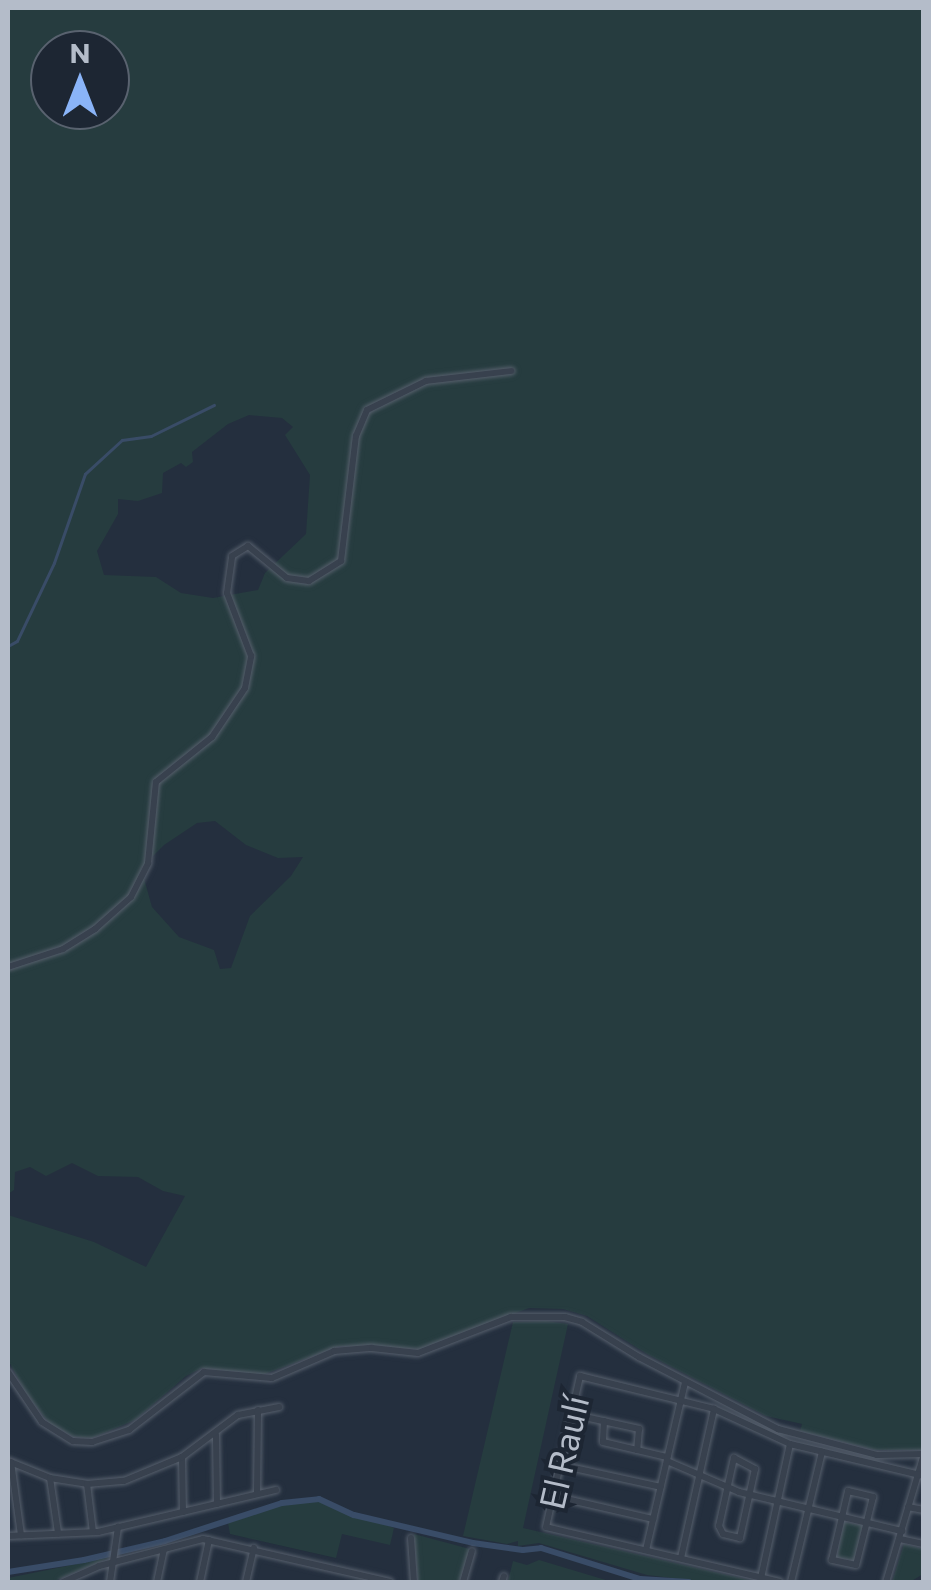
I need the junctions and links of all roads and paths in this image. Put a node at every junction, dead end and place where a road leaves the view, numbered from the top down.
1 (511, 370) dead end
2 (8, 967) edge
3 (8, 1372) edge
4 (685, 1382) junction
5 (681, 1400) junction
6 (279, 1407) dead end
7 (714, 1409) junction
8 (258, 1410) junction
9 (571, 1414) junction
10 (604, 1421) junction
11 (216, 1434) junction
12 (790, 1444) junction
13 (828, 1444) junction
14 (637, 1450) junction
15 (822, 1452) junction
16 (924, 1454) edge
17 (182, 1457) junction
18 (667, 1459) junction
19 (9, 1461) edge
20 (560, 1465) junction
21 (700, 1475) junction
22 (920, 1475) edge
23 (50, 1478) junction
24 (87, 1484) junction
25 (660, 1488) junction
26 (728, 1488) junction
27 (276, 1490) dead end
28 (257, 1494) junction
29 (750, 1495) junction
30 (553, 1496) junction
31 (778, 1502) junction
32 (217, 1504) junction
33 (908, 1507) junction
34 (809, 1509) junction
35 (924, 1510) edge
36 (183, 1512) junction
37 (842, 1517) junction
38 (653, 1519) junction
39 (867, 1523) junction
40 (118, 1527) junction
41 (94, 1532) junction
42 (58, 1534) junction
43 (21, 1535) junction
44 (650, 1535) junction
45 (901, 1535) junction
46 (8, 1536) edge
47 (411, 1538) dead end
48 (209, 1540) junction
49 (924, 1544) edge
50 (631, 1546) junction
51 (254, 1548) junction
52 (164, 1550) junction
53 (646, 1550) junction
54 (472, 1551) dead end
55 (114, 1555) junction
56 (681, 1558) junction
57 (357, 1578) edge
58 (761, 1578) junction
59 (66, 1582) edge
60 (110, 1582) edge
61 (157, 1582) edge
62 (200, 1582) edge
63 (246, 1582) edge
64 (390, 1582) edge
65 (414, 1582) edge
66 (463, 1582) edge
67 (780, 1582) edge
68 (791, 1582) edge
69 (886, 1582) edge

1 - 2 street
3 - 4 street
4 - 5 street
4 - 13 street
5 - 7 street
5 - 9 street, El Raulí
5 - 18 street
6 - 8 street
7 - 12 street
7 - 21 street
8 - 11 street
8 - 28 street
9 - 10 street
9 - 20 street, El Raulí
10 - 14 street
10 - 14 street
11 - 17 street
11 - 32 street
12 - 15 street
12 - 31 street
13 - 15 street
13 - 16 street
14 - 18 street
15 - 22 street
15 - 34 street
16 - 22 street
17 - 24 street
17 - 36 street
18 - 21 street
18 - 25 street
19 - 23 street
19 - 43 street
20 - 25 street
20 - 30 street, El Raulí
21 - 26 street
21 - 56 street
22 - 33 street
23 - 24 street
23 - 42 street
24 - 41 street
25 - 38 street
26 - 29 street
26 - 29 street
26 - 29 street
27 - 28 street
28 - 32 street
29 - 31 street
30 - 38 street
30 - 50 street, El Raulí
31 - 34 street
31 - 58 street
32 - 36 street
33 - 35 street
33 - 45 street
34 - 37 street
34 - 68 street
36 - 40 street
37 - 39 street
37 - 39 street
37 - 39 street
38 - 44 street
39 - 45 street
40 - 41 street
40 - 55 street
41 - 42 street
42 - 43 street
43 - 46 street
44 - 50 street
44 - 53 street
45 - 49 street
45 - 69 street
47 - 65 street
48 - 51 street
48 - 52 street
48 - 62 street
50 - 53 street
51 - 57 street
51 - 63 street
52 - 55 street
52 - 61 street
53 - 56 street
54 - 66 street
55 - 59 street
55 - 60 street
56 - 58 street
57 - 64 street
58 - 67 street

